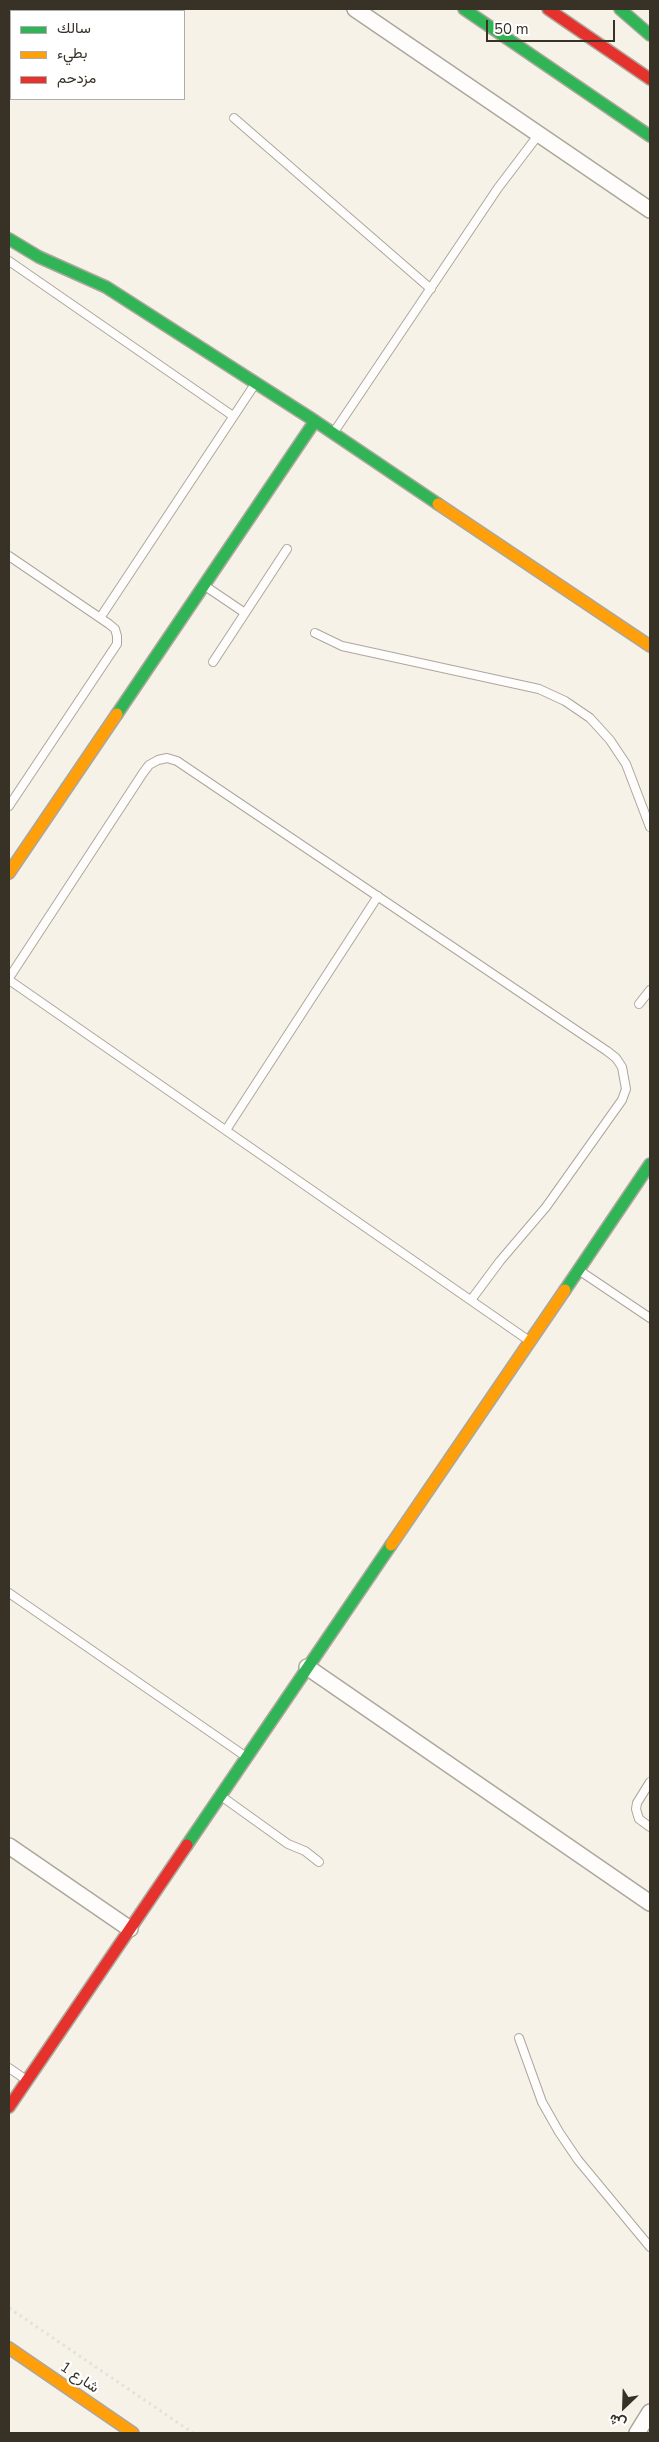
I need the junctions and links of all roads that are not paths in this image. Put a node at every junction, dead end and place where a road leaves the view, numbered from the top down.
1 (355, 9) edge
2 (464, 9) edge
3 (548, 9) edge
4 (620, 9) edge
5 (650, 35) edge
6 (650, 79) edge
7 (234, 118) dead end
8 (539, 134) junction
9 (650, 136) edge
10 (650, 210) edge
11 (9, 238) edge
12 (9, 260) edge
13 (430, 289) junction
14 (256, 383) junction
15 (233, 416) junction
16 (315, 422) junction
17 (333, 433) junction
18 (287, 549) dead end
19 (9, 556) edge
20 (204, 586) junction
21 (244, 614) junction
22 (100, 618) junction
23 (315, 633) dead end
24 (650, 646) edge
25 (213, 662) dead end
26 (9, 806) edge
27 (650, 827) edge
28 (9, 873) edge
29 (378, 896) junction
30 (9, 979) edge
31 (650, 990) edge
32 (639, 1004) dead end
33 (226, 1130) junction
34 (650, 1164) edge
35 (578, 1270) junction
36 (471, 1300) junction
37 (650, 1318) edge
38 (530, 1341) junction
39 (9, 1593) edge
40 (308, 1667) junction
41 (247, 1757) junction
42 (650, 1782) edge
43 (220, 1796) junction
44 (650, 1827) edge
45 (9, 1846) edge
46 (319, 1862) dead end
47 (650, 1903) edge
48 (130, 1929) junction
49 (519, 2038) dead end
50 (9, 2068) edge
51 (27, 2080) junction
52 (9, 2107) edge
53 (650, 2247) edge
54 (9, 2348) edge
55 (650, 2412) edge
56 (133, 2433) edge
57 (637, 2433) edge

1 - 8 street
2 - 9 main road
3 - 6 main road
4 - 5 main road
7 - 13 lane
8 - 10 street
8 - 13 lane
11 - 14 main road
12 - 15 lane
13 - 17 lane
14 - 15 lane
14 - 16 main road
15 - 22 lane
16 - 17 main road
16 - 20 main road
17 - 24 main road
18 - 21 lane
19 - 22 lane
20 - 21 lane
20 - 28 main road
21 - 25 lane
22 - 26 lane
23 - 27 lane
29 - 30 lane
29 - 33 lane
29 - 36 lane
30 - 33 lane
31 - 32 lane
33 - 36 lane
34 - 35 main road
35 - 37 lane
35 - 38 main road
36 - 38 lane
38 - 40 main road
39 - 41 lane
40 - 41 main road
40 - 47 street
41 - 43 main road
42 - 44 lane
43 - 46 lane
43 - 48 main road
45 - 48 street
48 - 51 main road
49 - 53 lane
50 - 51 lane
51 - 52 main road
54 - 56 main road, شارع 1
55 - 57 street

